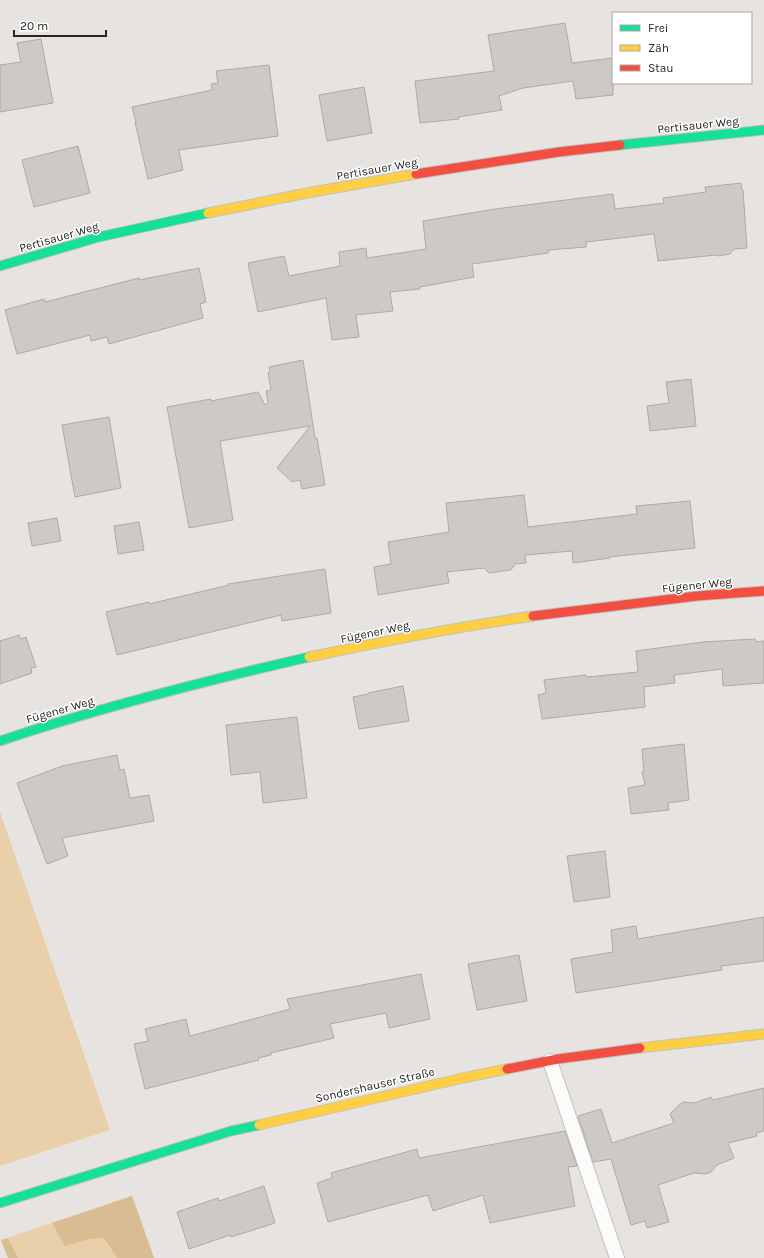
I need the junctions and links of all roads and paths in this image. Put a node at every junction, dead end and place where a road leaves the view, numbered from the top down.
1 (764, 130) edge
2 (0, 266) edge
3 (764, 590) edge
4 (0, 741) edge
5 (764, 1034) edge
6 (550, 1061) junction
7 (0, 1203) edge
8 (617, 1258) edge

1 - 2 street, Pertisauer Weg
3 - 4 street, Fügener Weg
5 - 6 street, Sondershauser Straße
6 - 7 street, Sondershauser Straße
6 - 8 lane

